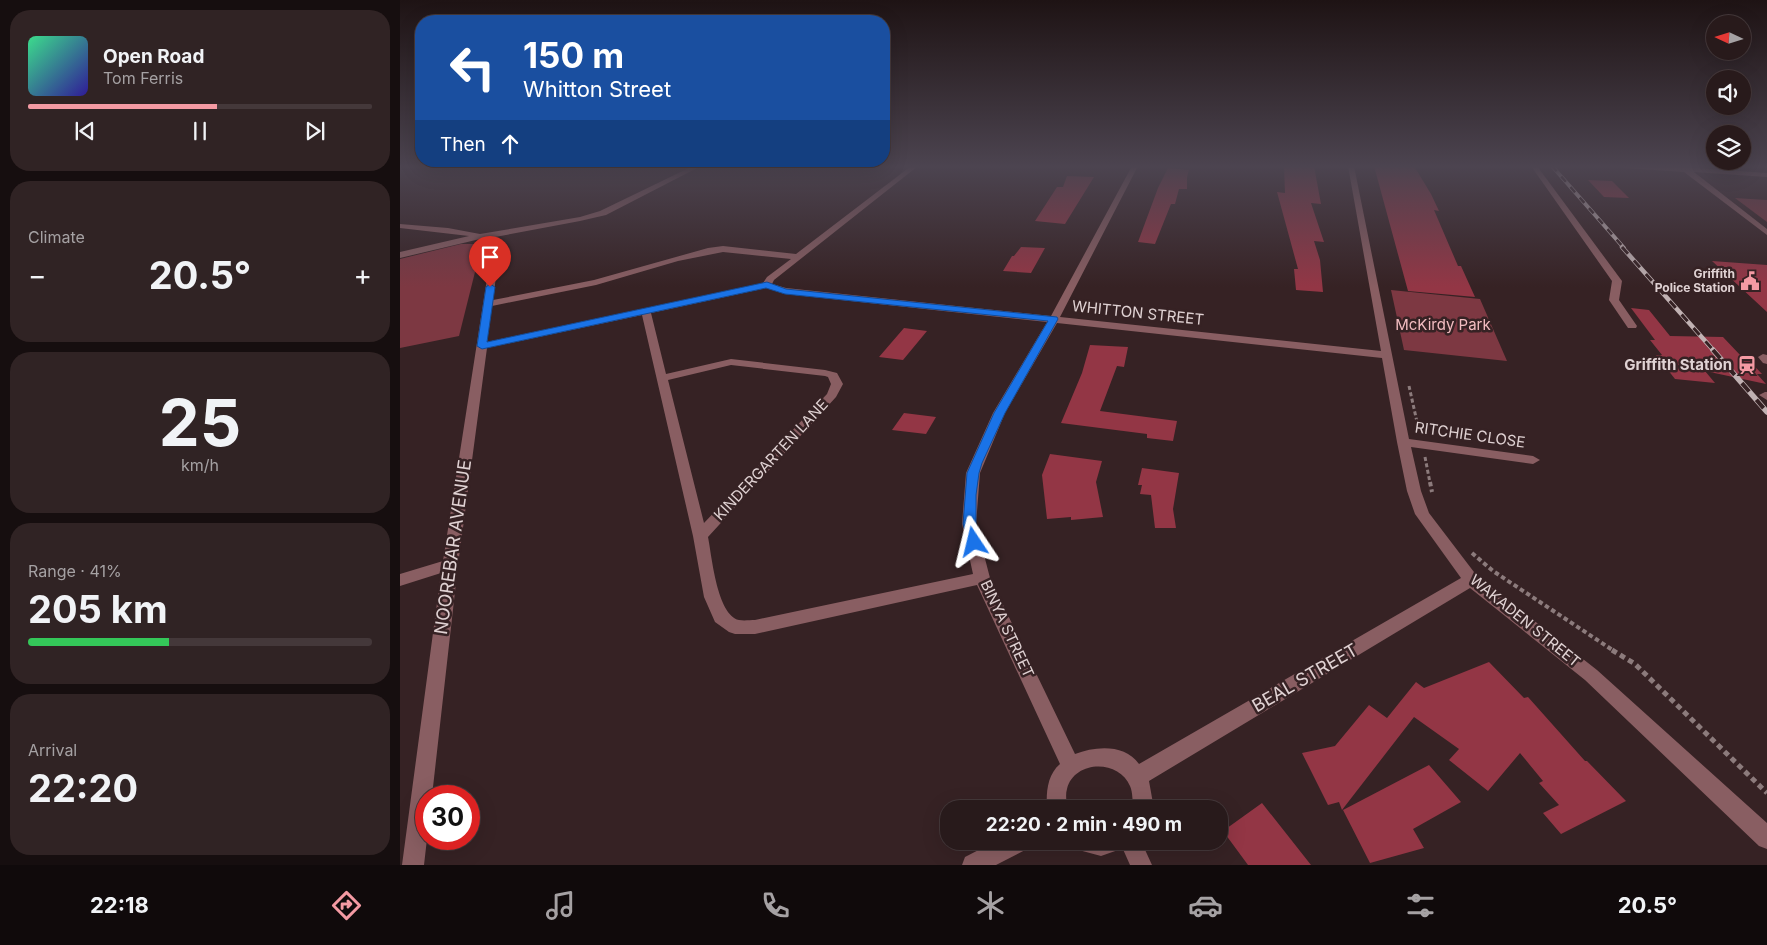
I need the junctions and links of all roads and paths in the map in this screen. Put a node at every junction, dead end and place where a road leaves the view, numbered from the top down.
1 (616, 206) edge
2 (863, 206) edge
3 (1114, 206) edge
4 (1359, 206) edge
5 (1563, 206) edge
6 (1733, 206) edge
7 (400, 226) edge
8 (1767, 233) edge
9 (482, 237) junction
10 (400, 255) edge
11 (798, 256) junction
12 (767, 285) junction
13 (488, 304) junction
14 (646, 312) junction
15 (1054, 319) junction
16 (1632, 326) dead end
17 (482, 346) junction
18 (1387, 355) junction
19 (662, 378) junction
20 (1403, 442) junction
21 (1425, 457) dead end
22 (1532, 460) dead end
23 (1436, 501) dead end
24 (700, 536) junction
25 (1468, 550) dead end
26 (450, 565) junction
27 (982, 578) junction
28 (400, 580) edge
29 (1472, 580) junction
30 (1071, 766) junction
31 (1138, 776) junction
32 (1767, 793) edge
33 (1057, 800) edge
34 (1144, 800) edge
35 (1767, 838) edge
36 (1002, 850) edge
37 (1134, 850) edge
38 (413, 865) edge
39 (973, 865) edge
40 (1141, 865) edge

1 - 9 street
2 - 11 street
3 - 15 street, BINYA STREET
4 - 18 street, WAKADEN STREET
5 - 16 street
6 - 8 street
7 - 9 street
9 - 10 street
9 - 13 street, NOOREBAR AVENUE
11 - 12 street
11 - 13 street
12 - 14 street
12 - 15 street, WHITTON STREET
13 - 17 street, NOOREBAR AVENUE
14 - 17 street
14 - 19 street, KINDERGARTEN LANE
15 - 18 street, WHITTON STREET
15 - 27 street, BINYA STREET
17 - 26 street, NOOREBAR AVENUE
18 - 20 street, WAKADEN STREET
19 - 24 street, KINDERGARTEN LANE
19 - 24 street, KINDERGARTEN LANE
20 - 22 street, RITCHIE CLOSE
20 - 29 street, WAKADEN STREET
21 - 23 path
24 - 27 street, KINDERGARTEN LANE
25 - 32 path
26 - 28 street
26 - 38 street, NOOREBAR AVENUE
27 - 30 street, BINYA STREET
29 - 31 street, BEAL STREET
29 - 35 street, WAKADEN STREET
30 - 31 street
30 - 33 street
31 - 34 street
36 - 39 street
37 - 40 street

